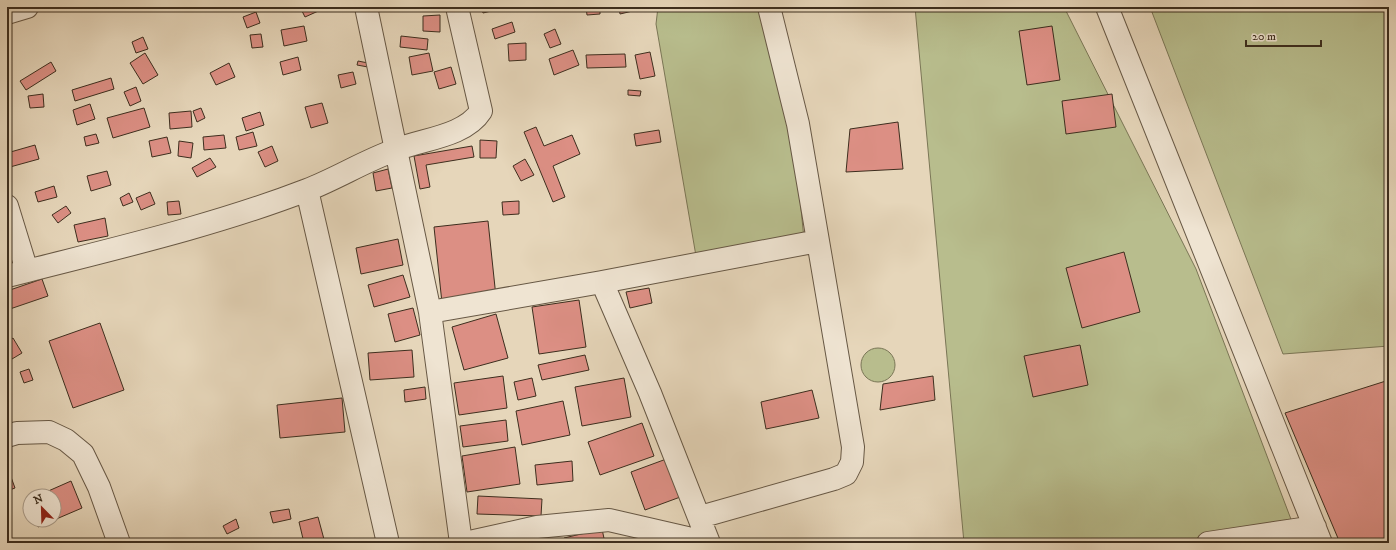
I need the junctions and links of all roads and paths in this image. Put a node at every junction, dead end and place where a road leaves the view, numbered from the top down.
1 (27, 7) edge
2 (366, 7) edge
3 (457, 7) edge
4 (769, 7) edge
5 (1107, 7) edge
6 (7, 12) edge
7 (397, 149) junction
8 (307, 190) junction
9 (7, 206) edge
10 (818, 241) junction
11 (17, 274) edge
12 (602, 282) junction
13 (430, 312) junction
14 (7, 436) edge
15 (700, 517) junction
16 (1318, 535) edge
17 (119, 543) edge
18 (388, 543) edge
19 (461, 543) edge
20 (465, 543) edge
21 (1208, 543) edge

1 - 6 street
2 - 7 street
3 - 7 street
4 - 10 street
5 - 16 street
7 - 8 street
7 - 13 street
8 - 11 street
8 - 18 street
9 - 11 street
10 - 12 street
10 - 15 street
12 - 13 street
12 - 15 street
13 - 19 street
14 - 17 street
15 - 20 street
16 - 21 street

